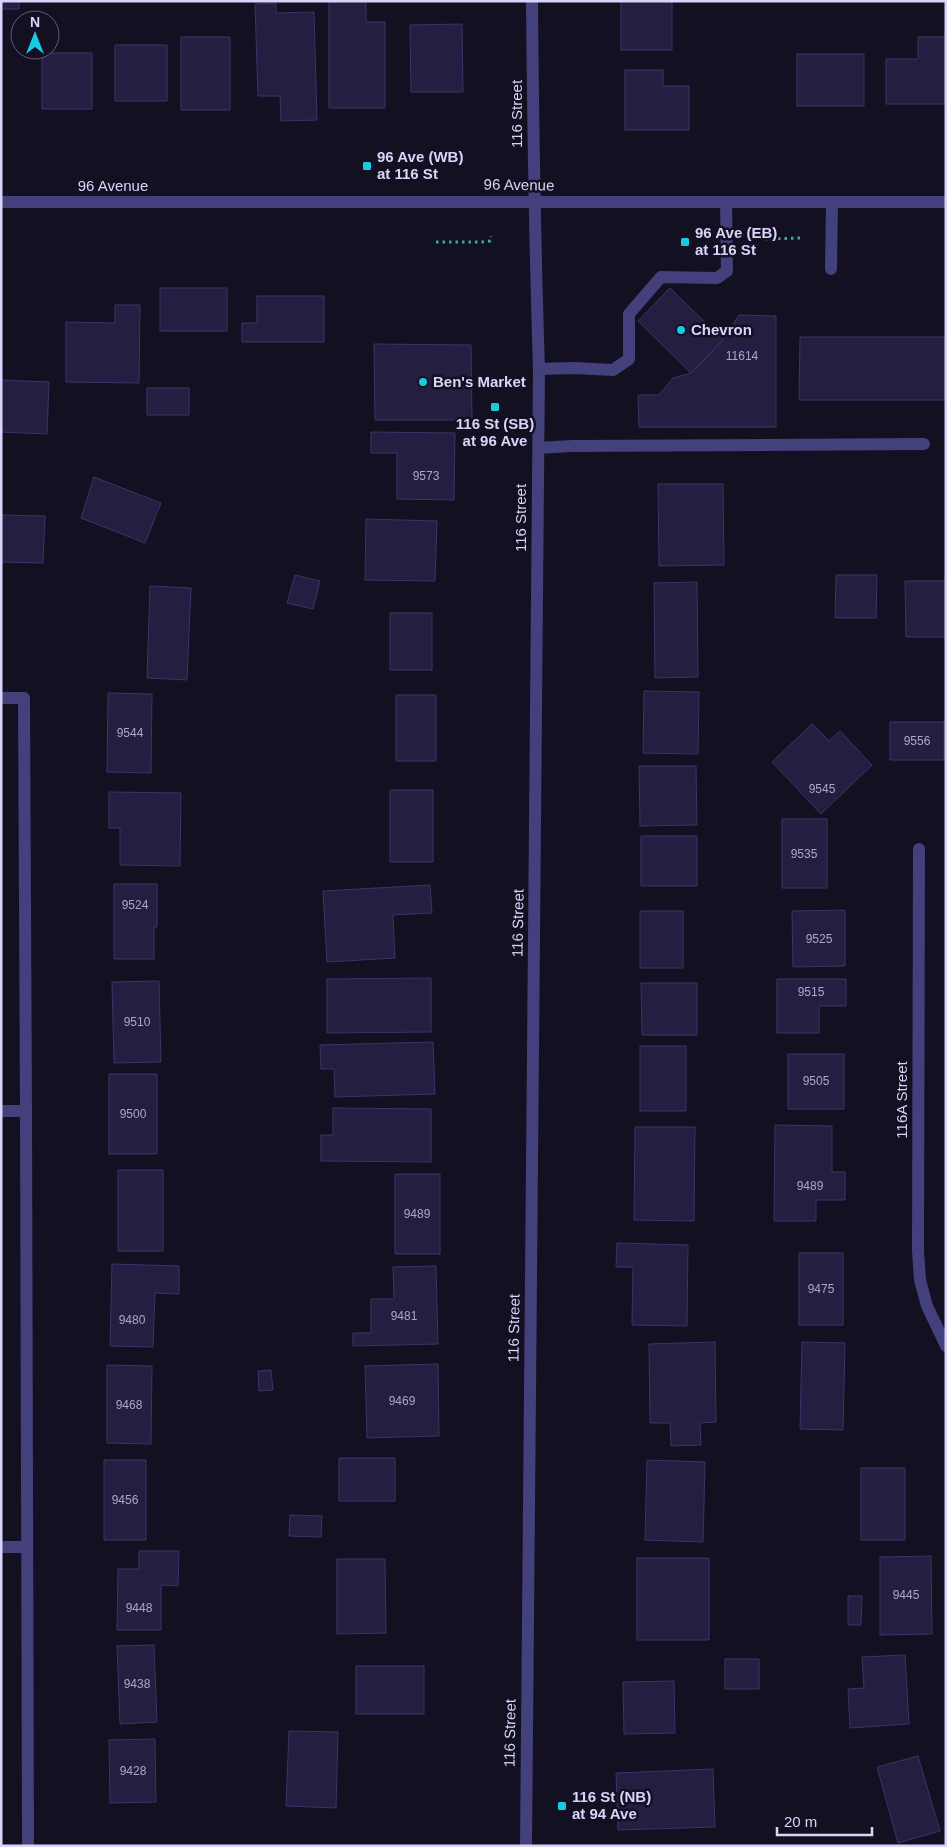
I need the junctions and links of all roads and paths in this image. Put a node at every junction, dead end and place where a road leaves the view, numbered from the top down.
1 (532, 1) edge
2 (1, 202) edge
3 (535, 202) junction
4 (726, 202) junction
5 (832, 202) junction
6 (946, 202) edge
7 (491, 236) dead end
8 (802, 238) dead end
9 (765, 239) dead end
10 (436, 242) dead end
11 (831, 269) dead end
12 (538, 369) junction
13 (924, 444) dead end
14 (538, 448) junction
15 (1, 698) edge
16 (919, 849) dead end
17 (1, 1111) edge
18 (26, 1111) junction
19 (946, 1346) edge
20 (1, 1547) edge
21 (27, 1547) junction
22 (28, 1846) edge
23 (526, 1846) edge

1 - 3 street, 116 Street
2 - 3 street, 96 Avenue
3 - 4 street, 96 Avenue
3 - 12 street, 116 Street
4 - 5 street, 96 Avenue
4 - 12 street
5 - 6 street, 96 Avenue
5 - 11 street
7 - 10 path
8 - 9 path
12 - 14 street, 116 Street
13 - 14 street
14 - 23 street, 116 Street
15 - 18 street
16 - 19 street, 116A Street
17 - 18 street
18 - 21 street
20 - 21 street
21 - 22 street

